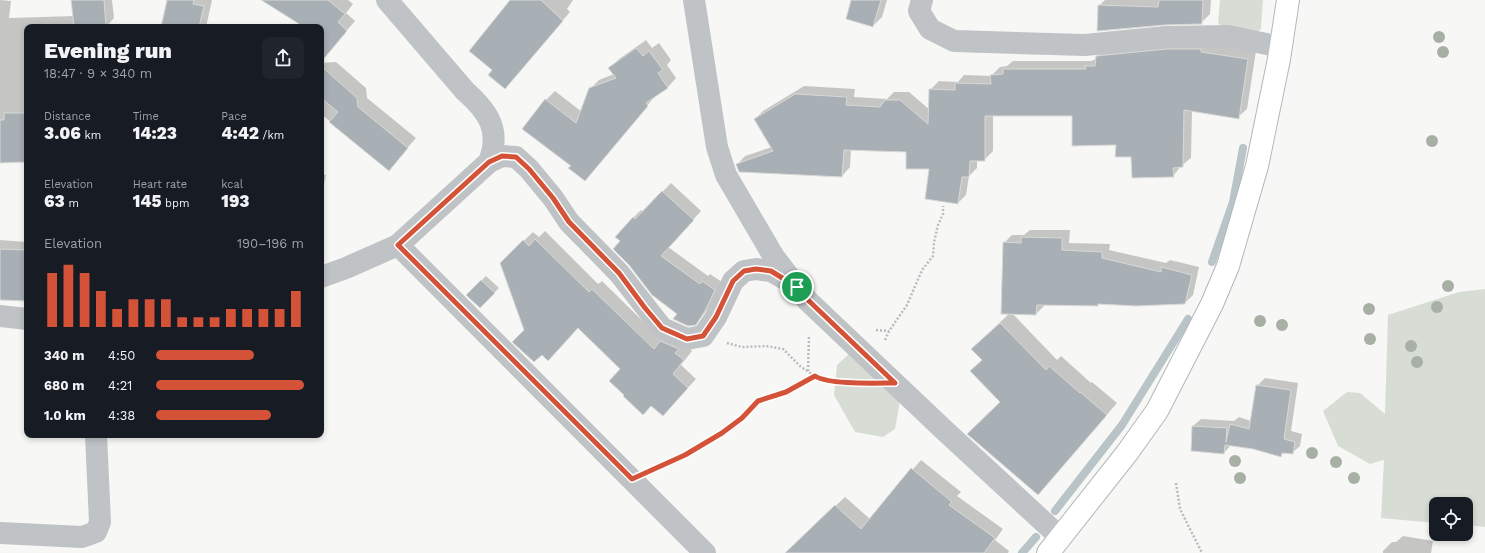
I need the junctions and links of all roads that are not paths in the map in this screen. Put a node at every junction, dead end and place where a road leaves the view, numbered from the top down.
1 (387, 0) edge
2 (694, 0) edge
3 (922, 0) edge
4 (1288, 0) edge
5 (1281, 47) junction
6 (489, 162) junction
7 (398, 245) junction
8 (324, 276) edge
9 (797, 287) junction
10 (0, 316) edge
11 (24, 319) edge
12 (96, 438) edge
13 (0, 533) edge
14 (1054, 545) edge
15 (705, 553) edge

1 - 6 street
2 - 9 street
3 - 5 street
4 - 5 street
5 - 14 street
6 - 7 street
6 - 9 street
7 - 8 street
7 - 15 street
9 - 14 street
10 - 11 street
12 - 13 street

